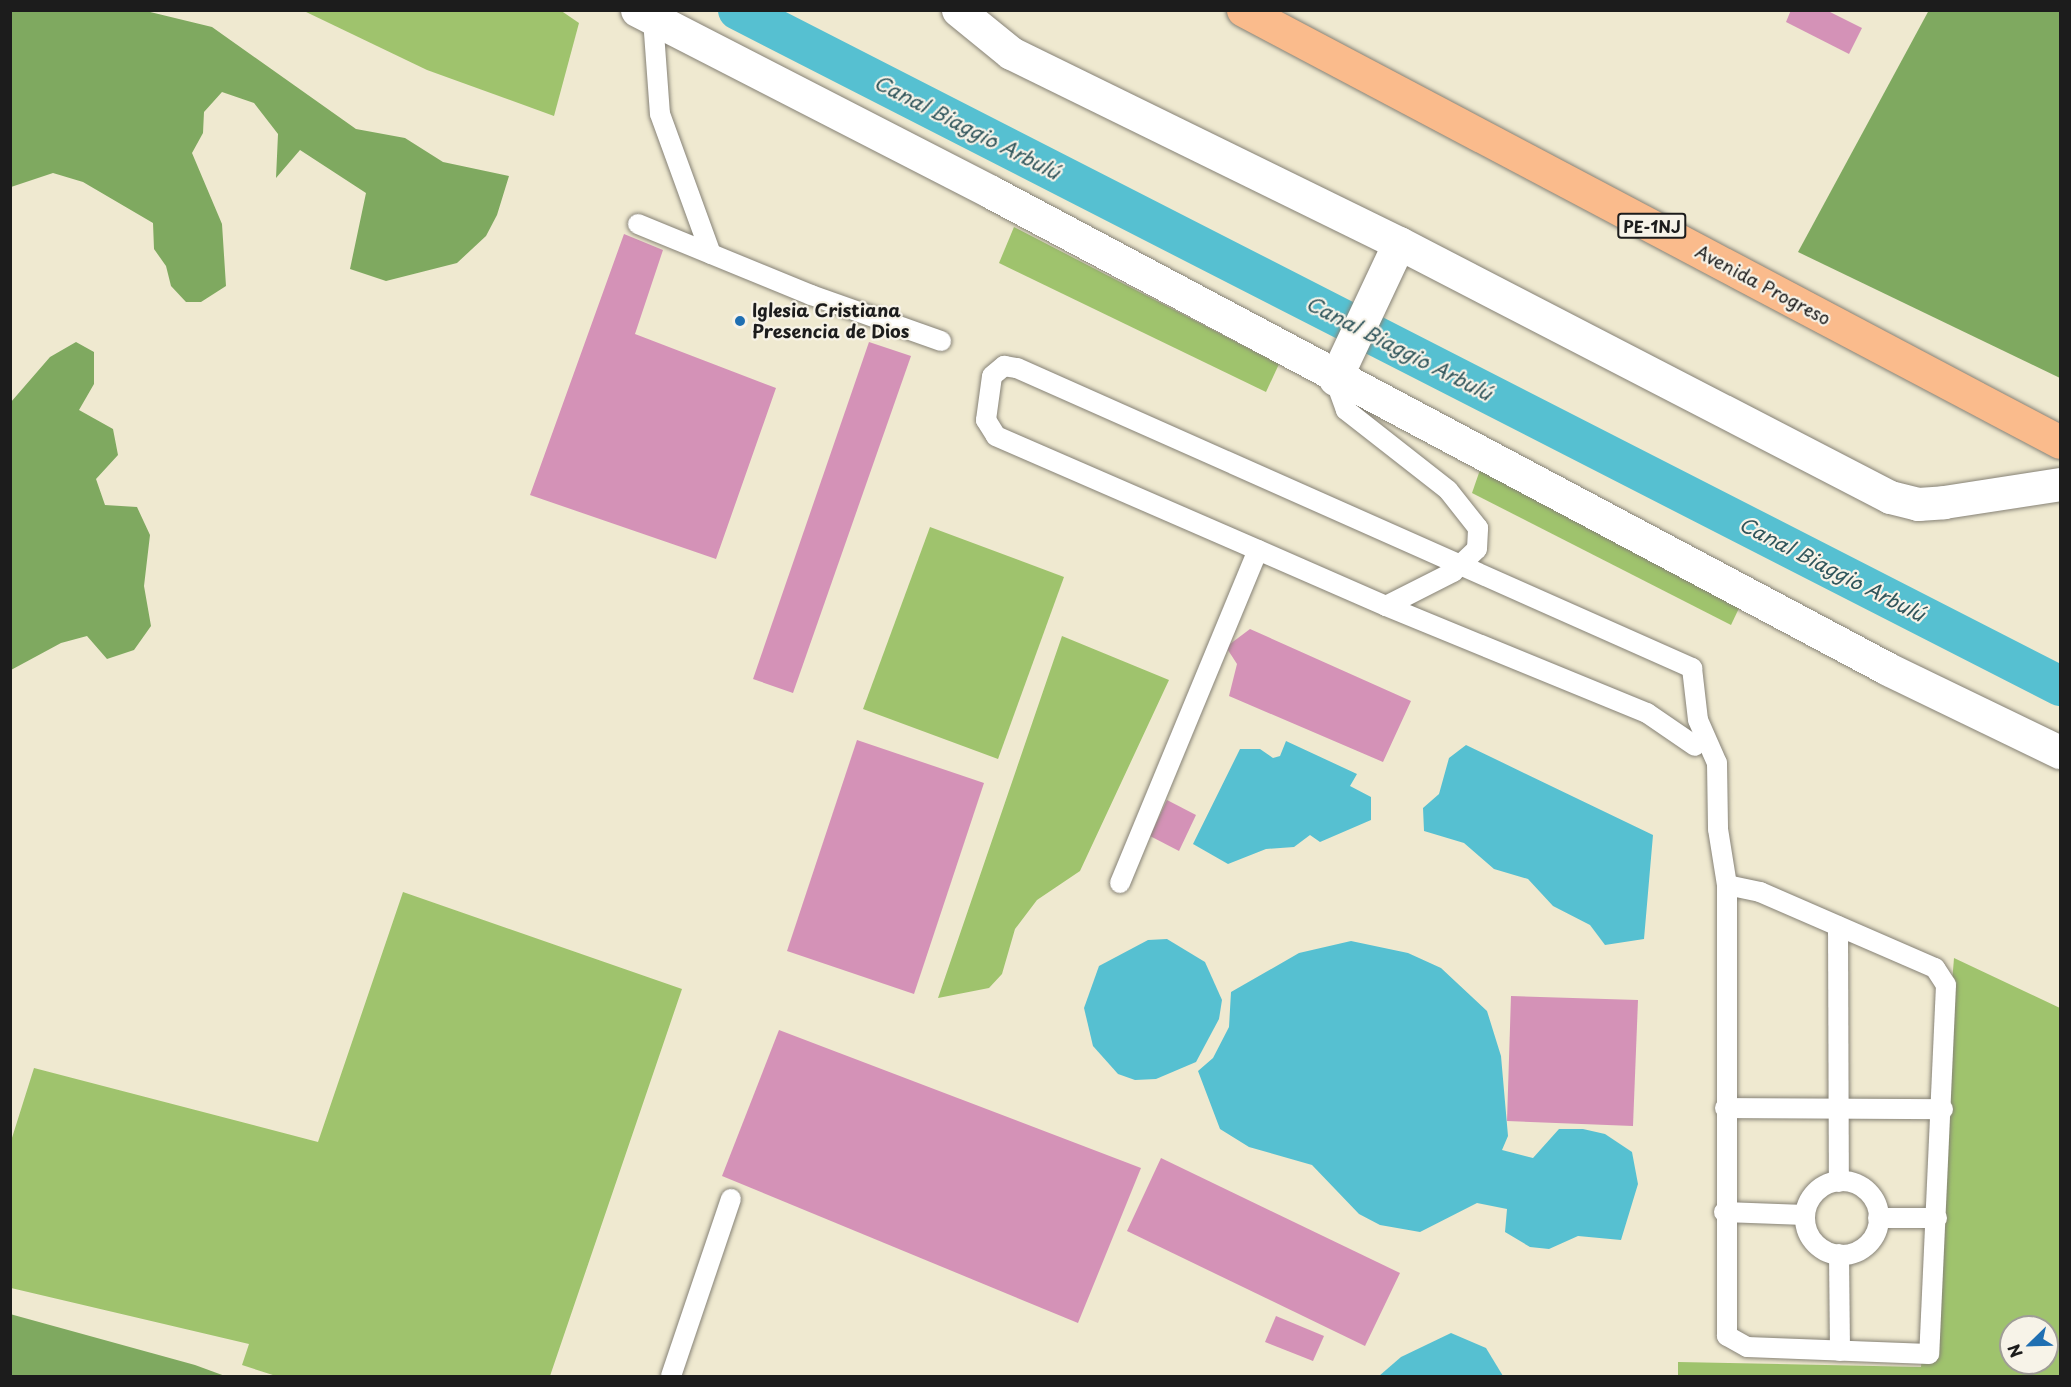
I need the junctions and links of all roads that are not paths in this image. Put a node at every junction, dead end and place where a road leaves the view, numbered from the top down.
1 (958, 10) edge
2 (1243, 10) edge
3 (645, 15) edge
4 (638, 224) dead end
5 (1399, 243) junction
6 (711, 254) junction
7 (941, 340) dead end
8 (1335, 379) junction
9 (2061, 442) edge
10 (2061, 484) edge
11 (1258, 550) junction
12 (1464, 562) junction
13 (1386, 606) junction
14 (1695, 746) dead end
15 (2061, 752) edge
16 (1120, 883) dead end
17 (1727, 885) junction
18 (1838, 926) junction
19 (1725, 1108) junction
20 (1837, 1109) junction
21 (1943, 1109) junction
22 (1839, 1182) junction
23 (731, 1199) dead end
24 (1724, 1212) junction
25 (1805, 1215) junction
26 (1878, 1218) junction
27 (1937, 1218) junction
28 (1839, 1254) junction
29 (1840, 1351) junction
30 (671, 1377) edge

1 - 5 street
2 - 9 main road, Avenida Progreso / PE-1NJ
3 - 6 lane
3 - 8 street
4 - 6 lane
5 - 8 street
5 - 10 street
6 - 7 lane
8 - 12 lane
8 - 15 street
11 - 12 lane
11 - 13 lane
11 - 16 lane
12 - 13 lane
12 - 17 lane
13 - 14 lane
17 - 18 lane
17 - 19 lane
18 - 20 lane
18 - 21 lane
19 - 20 lane
19 - 24 lane
20 - 21 lane
20 - 22 lane
21 - 27 lane
22 - 25 lane
22 - 26 lane
23 - 30 lane
24 - 25 lane
24 - 29 lane
25 - 28 lane
26 - 27 lane
26 - 28 lane
27 - 29 lane
28 - 29 lane

